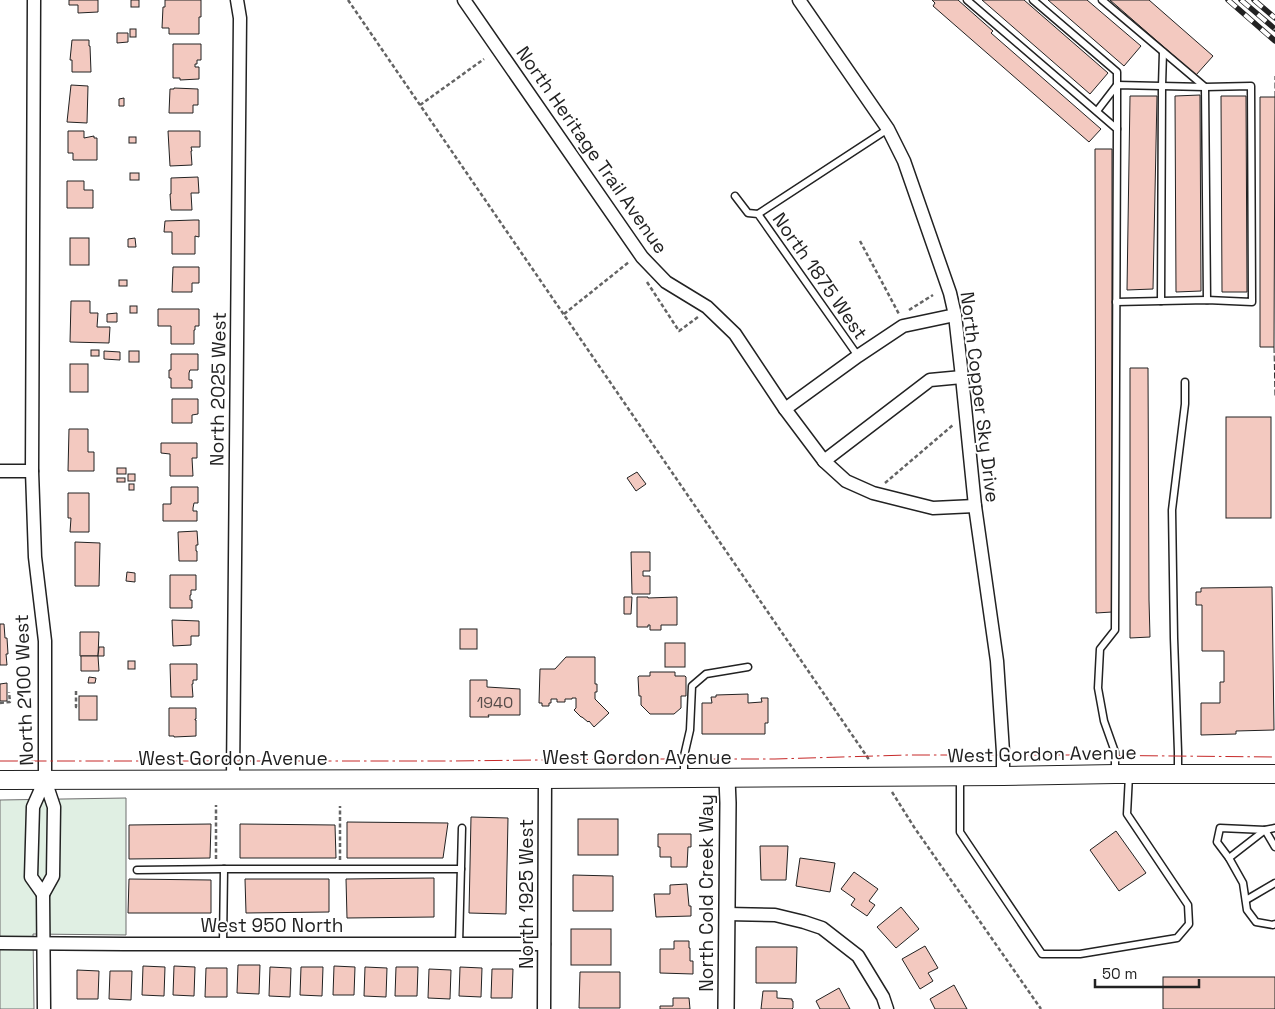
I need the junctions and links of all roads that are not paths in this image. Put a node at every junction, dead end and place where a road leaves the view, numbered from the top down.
1 (34, 0) edge
2 (237, 0) edge
3 (464, 0) edge
4 (799, 0) edge
5 (967, 0) edge
6 (1033, 0) edge
7 (1102, 0) edge
8 (1163, 52) junction
9 (1117, 85) junction
10 (1162, 86) junction
11 (1205, 87) junction
12 (1097, 111) junction
13 (888, 129) junction
14 (1117, 129) junction
15 (734, 196) dead end
16 (758, 214) junction
17 (1207, 300) junction
18 (1161, 301) junction
19 (1116, 302) junction
20 (955, 315) junction
21 (858, 356) junction
22 (962, 378) junction
23 (1185, 382) dead end
24 (786, 409) junction
25 (824, 461) junction
26 (0, 471) edge
27 (32, 471) junction
28 (976, 506) junction
29 (748, 667) dead end
30 (1122, 774) junction
31 (1178, 774) junction
32 (1275, 774) edge
33 (960, 776) junction
34 (1003, 776) junction
35 (684, 778) junction
36 (727, 778) junction
37 (233, 779) junction
38 (545, 779) junction
39 (0, 780) edge
40 (45, 780) junction
41 (462, 828) dead end
42 (1275, 828) edge
43 (1265, 830) junction
44 (1275, 847) edge
45 (1229, 858) junction
46 (224, 869) junction
47 (462, 869) junction
48 (137, 870) dead end
49 (1275, 883) edge
50 (42, 894) junction
51 (1246, 900) junction
52 (727, 914) junction
53 (1275, 924) edge
54 (0, 943) edge
55 (223, 943) junction
56 (44, 944) junction
57 (459, 944) junction
58 (544, 944) junction
59 (44, 1009) edge
60 (544, 1009) edge
61 (726, 1009) edge
62 (887, 1009) edge

1 - 27 street, North 2100 West
2 - 37 street, North 2025 West
3 - 24 street, North Heritage Trail Avenue
4 - 13 street, North Copper Sky Drive
5 - 12 lane
6 - 9 lane
7 - 8 lane
8 - 10 lane
8 - 11 lane
9 - 10 lane
9 - 12 lane
9 - 14 lane
10 - 11 lane
10 - 18 lane
11 - 17 lane
11 - 17 lane
12 - 14 lane
13 - 16 lane
13 - 20 street, North Copper Sky Drive
14 - 19 lane
15 - 16 lane, North 1875 West
16 - 21 lane, North 1875 West
17 - 18 lane
18 - 19 lane
19 - 30 lane
20 - 21 street
20 - 22 street, North Copper Sky Drive
21 - 24 street
22 - 25 street
22 - 28 street, North Copper Sky Drive
23 - 31 lane
24 - 25 street, North Heritage Trail Avenue
25 - 28 street, North Heritage Trail Avenue
26 - 27 street
27 - 40 street, North 2100 West
28 - 34 street, North Copper Sky Drive
29 - 35 lane
30 - 31 main road, West Gordon Avenue
30 - 33 lane
30 - 34 main road, West Gordon Avenue
31 - 32 main road, West Gordon Avenue
33 - 34 main road, West Gordon Avenue
33 - 36 main road, West Gordon Avenue
35 - 36 main road, West Gordon Avenue
35 - 38 main road, West Gordon Avenue
36 - 52 street, North Cold Creek Way
37 - 38 main road, West Gordon Avenue
37 - 40 main road, West Gordon Avenue
38 - 58 street, North 1925 West
39 - 40 main road, West Gordon Avenue
40 - 50 street
40 - 50 street
41 - 47 lane
42 - 43 lane
43 - 44 lane
43 - 45 lane
43 - 45 lane
45 - 51 lane
46 - 47 lane
46 - 48 lane
46 - 55 lane
47 - 57 lane
49 - 51 lane
50 - 56 street
51 - 53 lane
52 - 61 street, North Cold Creek Way
52 - 62 street
54 - 56 street, West 950 North
55 - 56 street, West 950 North
55 - 57 street, West 950 North
56 - 59 street
57 - 58 street, West 950 North
58 - 60 street, North 1925 West

